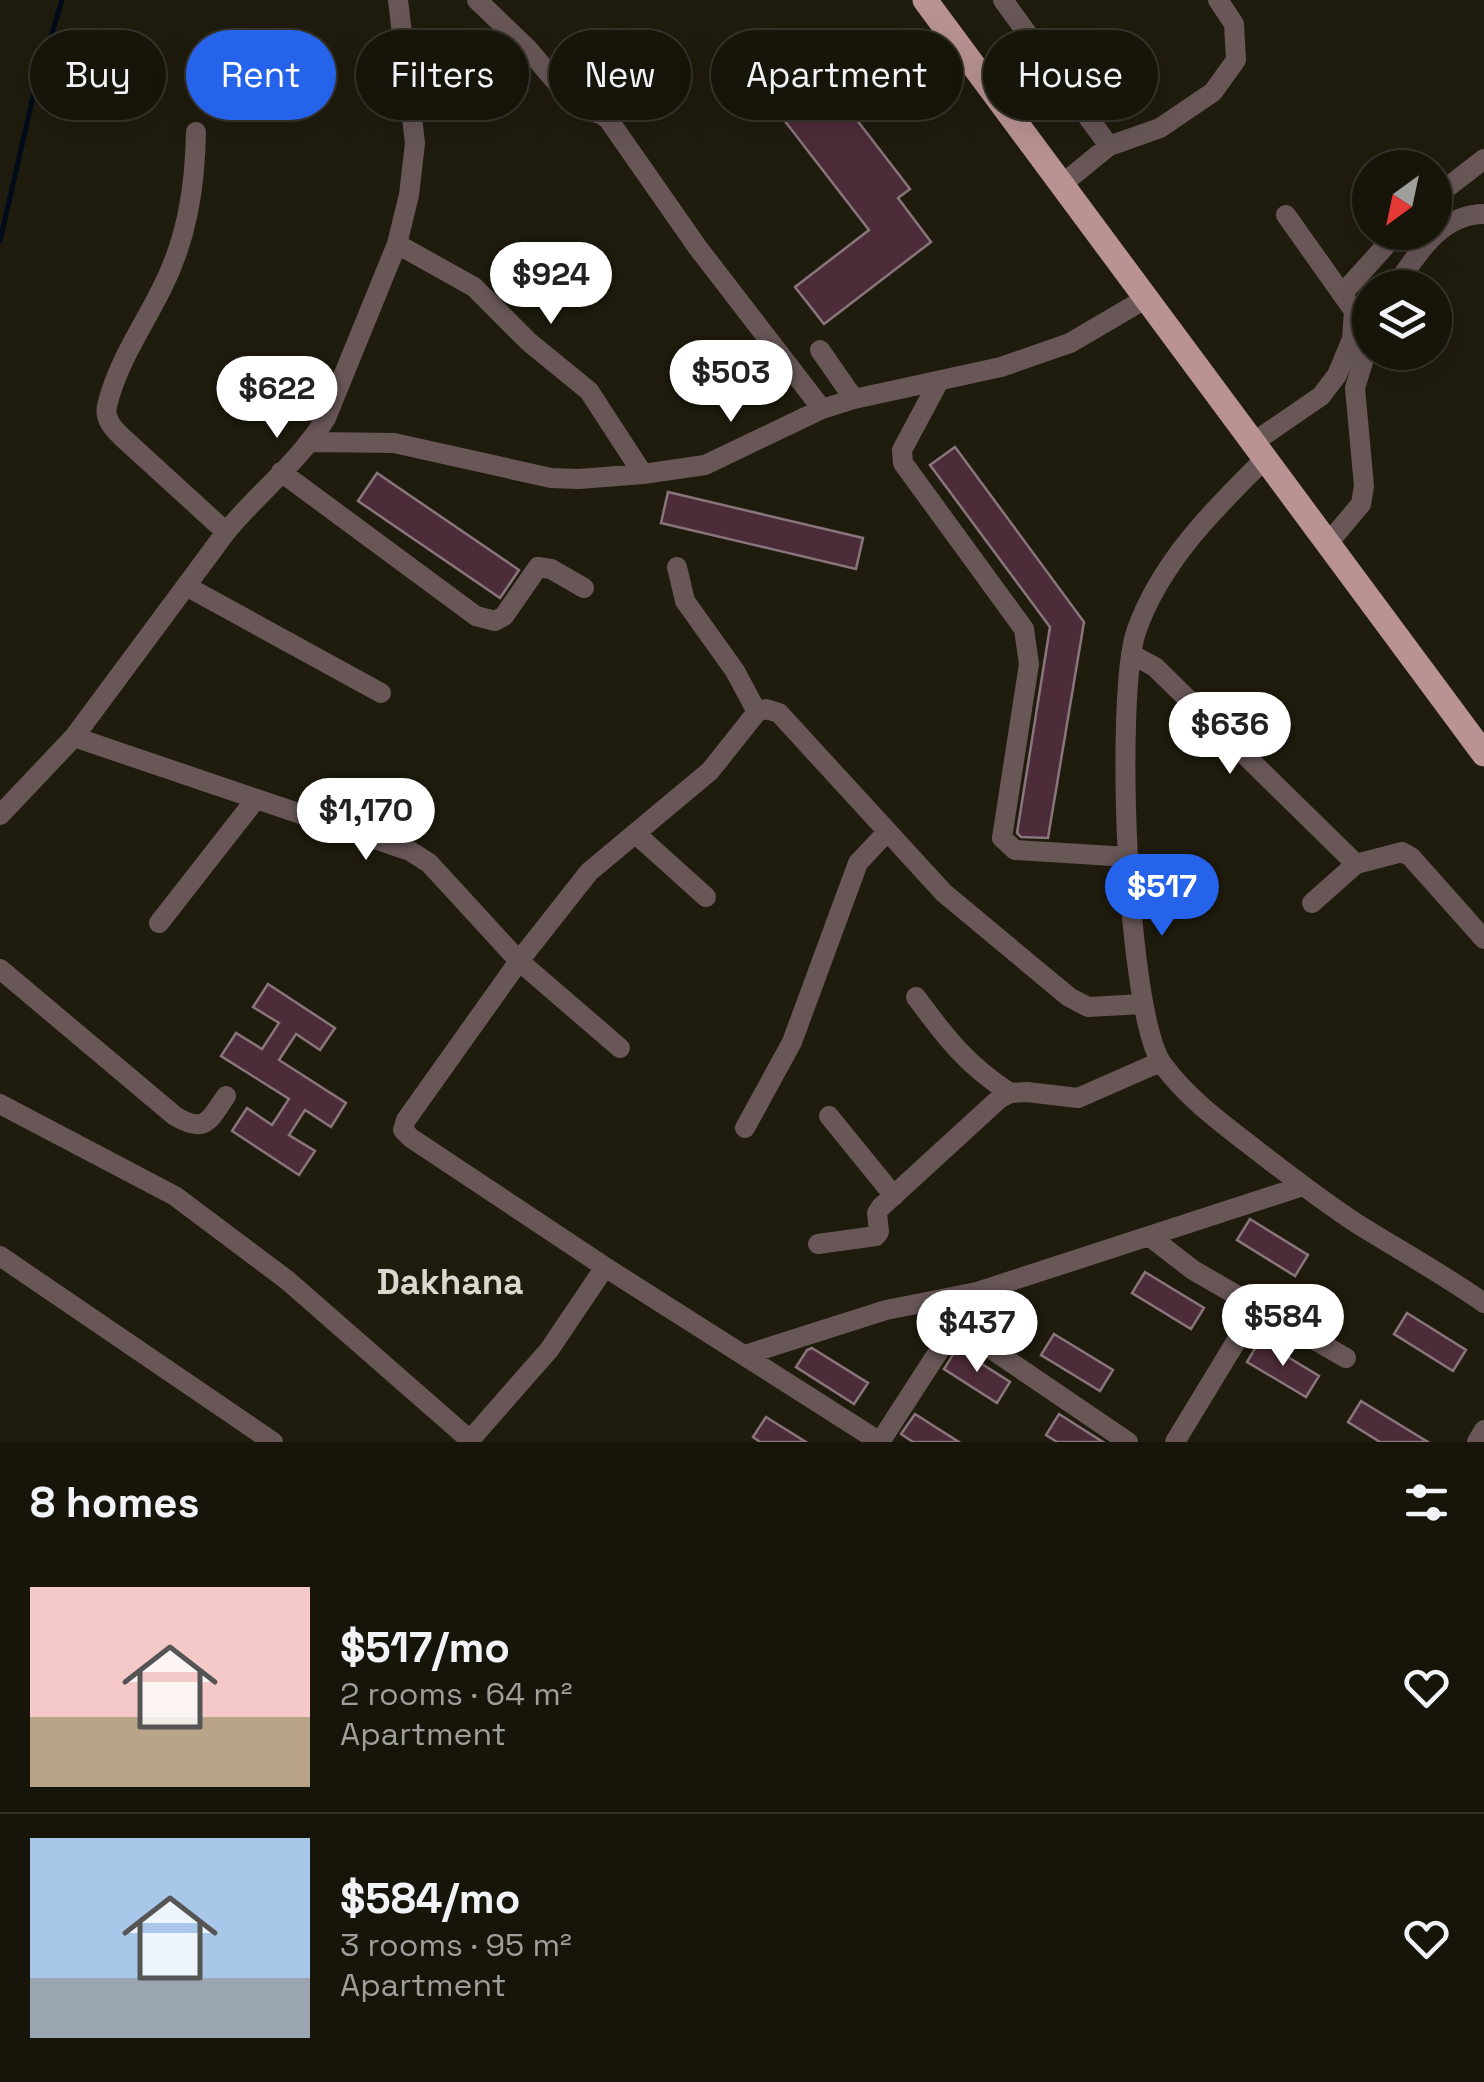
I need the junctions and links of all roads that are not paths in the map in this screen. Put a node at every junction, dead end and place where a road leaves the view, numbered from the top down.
1 (398, 0) edge
2 (478, 0) edge
3 (925, 0) edge
4 (1002, 0) edge
5 (1218, 0) edge
6 (549, 74) edge
7 (605, 120) edge
8 (196, 132) dead end
9 (1108, 146) junction
10 (1484, 159) edge
11 (1452, 184) edge
12 (1061, 185) junction
13 (1484, 214) edge
14 (1286, 216) dead end
15 (397, 244) junction
16 (1382, 250) edge
17 (1409, 270) edge
18 (1342, 294) junction
19 (1144, 299) junction
20 (820, 350) dead end
21 (1360, 370) edge
22 (939, 381) junction
23 (854, 399) junction
24 (822, 409) junction
25 (311, 442) junction
26 (1260, 450) junction
27 (281, 472) junction
28 (643, 474) junction
29 (226, 532) junction
30 (1329, 542) junction
31 (677, 567) dead end
32 (186, 586) junction
33 (584, 588) dead end
34 (1131, 654) junction
35 (381, 693) dead end
36 (756, 712) junction
37 (74, 737) junction
38 (1484, 754) edge
39 (256, 799) junction
40 (0, 815) edge
41 (886, 833) junction
42 (636, 834) junction
43 (1129, 858) junction
44 (1356, 864) junction
45 (706, 896) dead end
46 (1312, 902) dead end
47 (159, 923) dead end
48 (1484, 940) edge
49 (519, 961) junction
50 (0, 969) edge
51 (916, 997) dead end
52 (1142, 1004) junction
53 (620, 1048) dead end
54 (1160, 1062) junction
55 (1010, 1093) junction
56 (226, 1096) dead end
57 (0, 1104) edge
58 (829, 1116) dead end
59 (745, 1128) dead end
60 (1303, 1186) junction
61 (894, 1196) junction
62 (1149, 1236) junction
63 (818, 1244) dead end
64 (0, 1256) edge
65 (605, 1267) junction
66 (976, 1292) junction
67 (1484, 1303) edge
68 (1258, 1307) junction
69 (956, 1325) junction
70 (745, 1354) junction
71 (1346, 1358) dead end
72 (1484, 1430) edge
73 (471, 1441) edge
74 (272, 1442) edge
75 (880, 1442) edge
76 (1128, 1442) edge
77 (1174, 1442) edge
78 (1478, 1442) edge

1 - 15 street
2 - 6 street
3 - 12 main road
4 - 9 street
5 - 9 street
7 - 24 street
8 - 29 street
9 - 12 street
10 - 11 street
12 - 19 main road
13 - 17 street
14 - 18 street
15 - 25 street
15 - 28 street
16 - 18 street
18 - 26 street
19 - 22 street
19 - 26 main road
20 - 23 street
21 - 30 street
22 - 23 street
22 - 43 street
23 - 24 street
24 - 28 street
25 - 27 street
25 - 28 street
26 - 30 main road
26 - 34 street
27 - 29 street
27 - 33 street
29 - 32 street
30 - 38 main road
31 - 36 street
32 - 35 street
32 - 37 street
34 - 43 street
34 - 44 street
36 - 41 street
36 - 42 street
37 - 39 street
37 - 40 street
39 - 47 street
39 - 49 street
41 - 52 street
41 - 59 street
42 - 45 street
42 - 49 street
43 - 52 street
44 - 46 street
44 - 48 street
49 - 53 street
49 - 65 street
50 - 56 street
51 - 55 street
52 - 54 street
54 - 55 street
54 - 60 street
55 - 61 street
57 - 73 street
58 - 61 street
60 - 62 street
60 - 67 street
61 - 63 street
62 - 66 street
62 - 68 street
64 - 74 street
65 - 70 street
65 - 73 street
66 - 69 street
66 - 70 street
68 - 71 street
68 - 77 street
69 - 75 street
69 - 76 street
70 - 75 street
72 - 78 street

